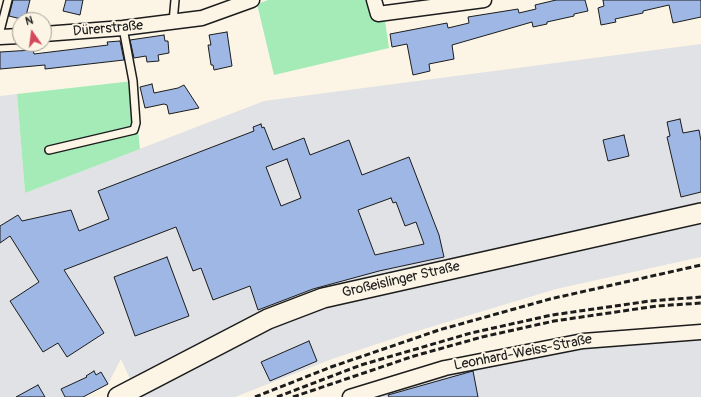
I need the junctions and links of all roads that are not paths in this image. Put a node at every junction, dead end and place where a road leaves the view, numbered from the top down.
1 (8, 0) edge
2 (175, 0) edge
3 (252, 0) edge
4 (374, 0) edge
5 (484, 0) edge
6 (173, 22) junction
7 (123, 28) junction
8 (0, 31) edge
9 (52, 33) edge
10 (12, 36) edge
11 (0, 37) edge
12 (49, 150) dead end
13 (701, 213) edge
14 (701, 332) edge
15 (118, 397) edge
16 (350, 397) edge

1 - 8 lane
2 - 6 lane
3 - 6 street, Dürerstraße
4 - 5 street
6 - 7 street, Dürerstraße
7 - 9 street, Dürerstraße
7 - 12 lane
10 - 11 street
13 - 15 main road, Großeislinger Straße
14 - 16 street, Leonhard-Weiss-Straße

